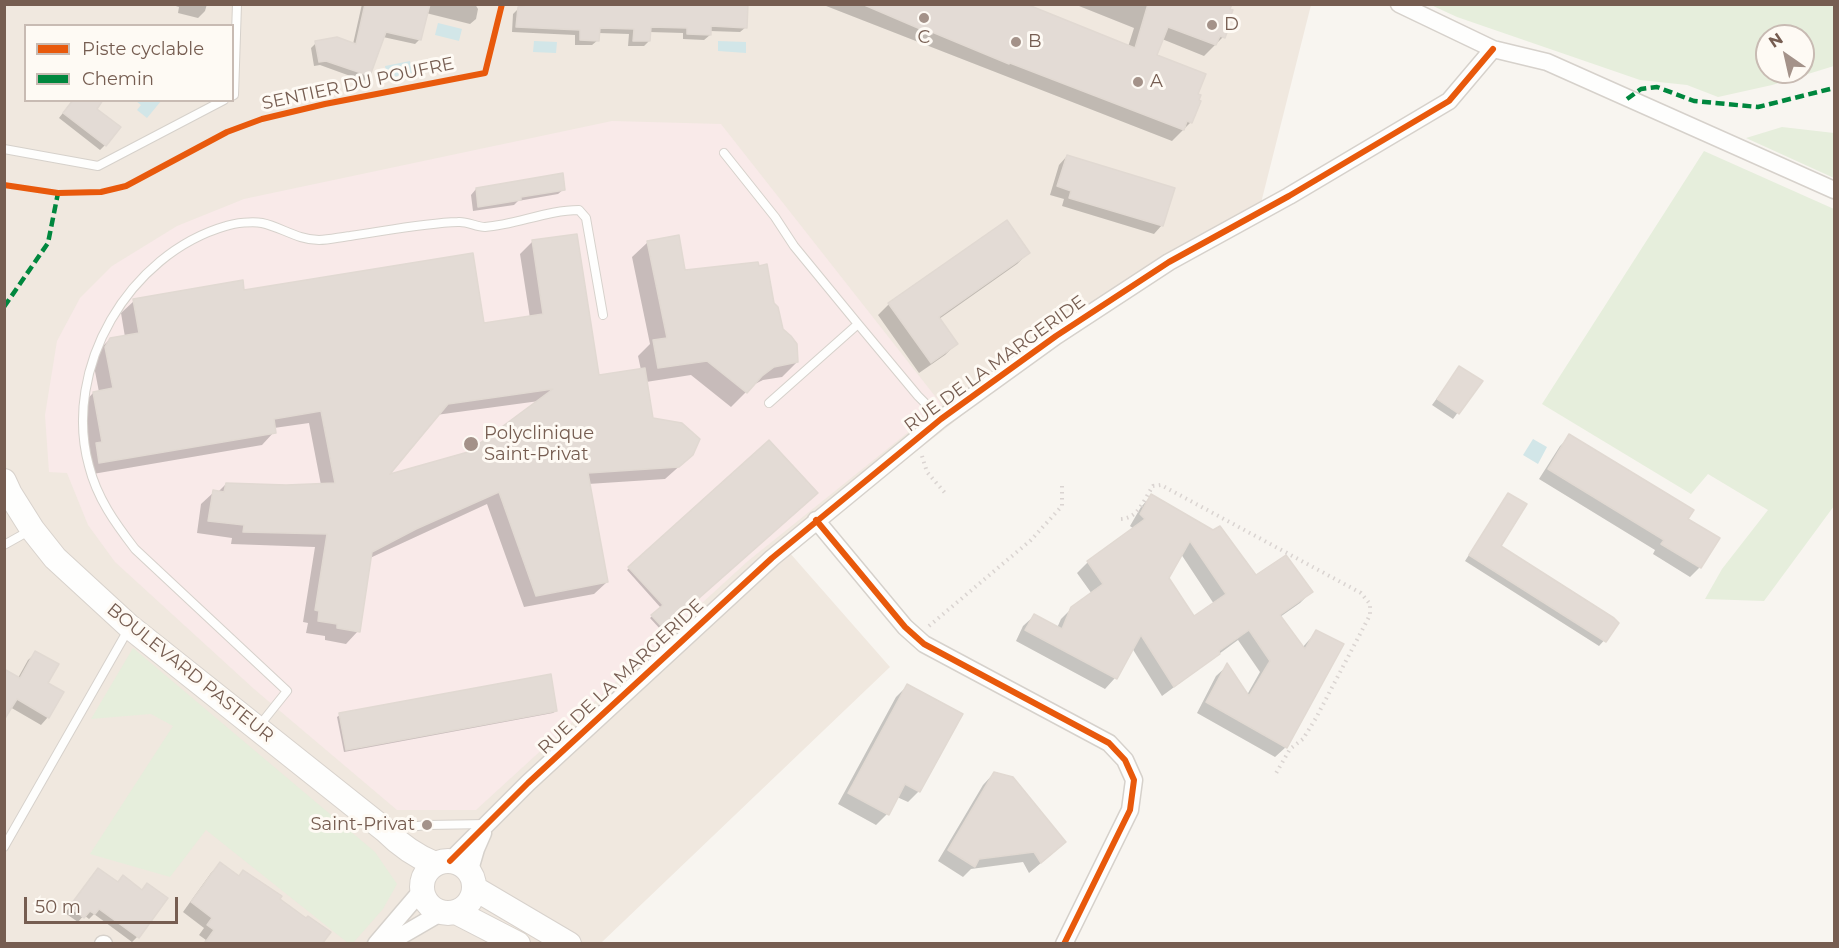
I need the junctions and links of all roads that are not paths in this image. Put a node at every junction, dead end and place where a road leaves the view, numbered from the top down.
1 (237, 4) edge
2 (1399, 4) edge
3 (1493, 49) junction
4 (234, 95) edge
5 (220, 102) edge
6 (4, 149) edge
7 (724, 153) dead end
8 (1834, 190) edge
9 (603, 315) dead end
10 (858, 324) junction
11 (769, 403) dead end
12 (941, 419) junction
13 (4, 481) edge
14 (816, 520) junction
15 (33, 529) junction
16 (4, 545) edge
17 (130, 627) junction
18 (257, 728) junction
19 (487, 824) junction
20 (392, 837) junction
21 (4, 847) edge
22 (445, 876) junction
23 (449, 912) junction
24 (376, 944) edge
25 (387, 944) edge
26 (518, 944) edge
27 (569, 944) edge
28 (1064, 944) edge

1 - 4 lane
2 - 3 street
3 - 8 street
3 - 12 street, RUE DE LA MARGERIDE
5 - 6 lane
7 - 10 lane
9 - 18 lane
10 - 11 lane
10 - 12 lane
12 - 14 street, RUE DE LA MARGERIDE
13 - 15 street, BOULEVARD PASTEUR
14 - 19 street, RUE DE LA MARGERIDE
14 - 28 street
15 - 16 lane
15 - 17 street, BOULEVARD PASTEUR
17 - 18 street, BOULEVARD PASTEUR
17 - 21 lane
18 - 20 street, BOULEVARD PASTEUR
19 - 20 lane
19 - 22 street, RUE DE LA MARGERIDE
20 - 22 street, BOULEVARD PASTEUR
22 - 23 street
22 - 23 street
22 - 24 street
22 - 27 street, BOULEVARD PASTEUR
23 - 25 street
23 - 26 street

